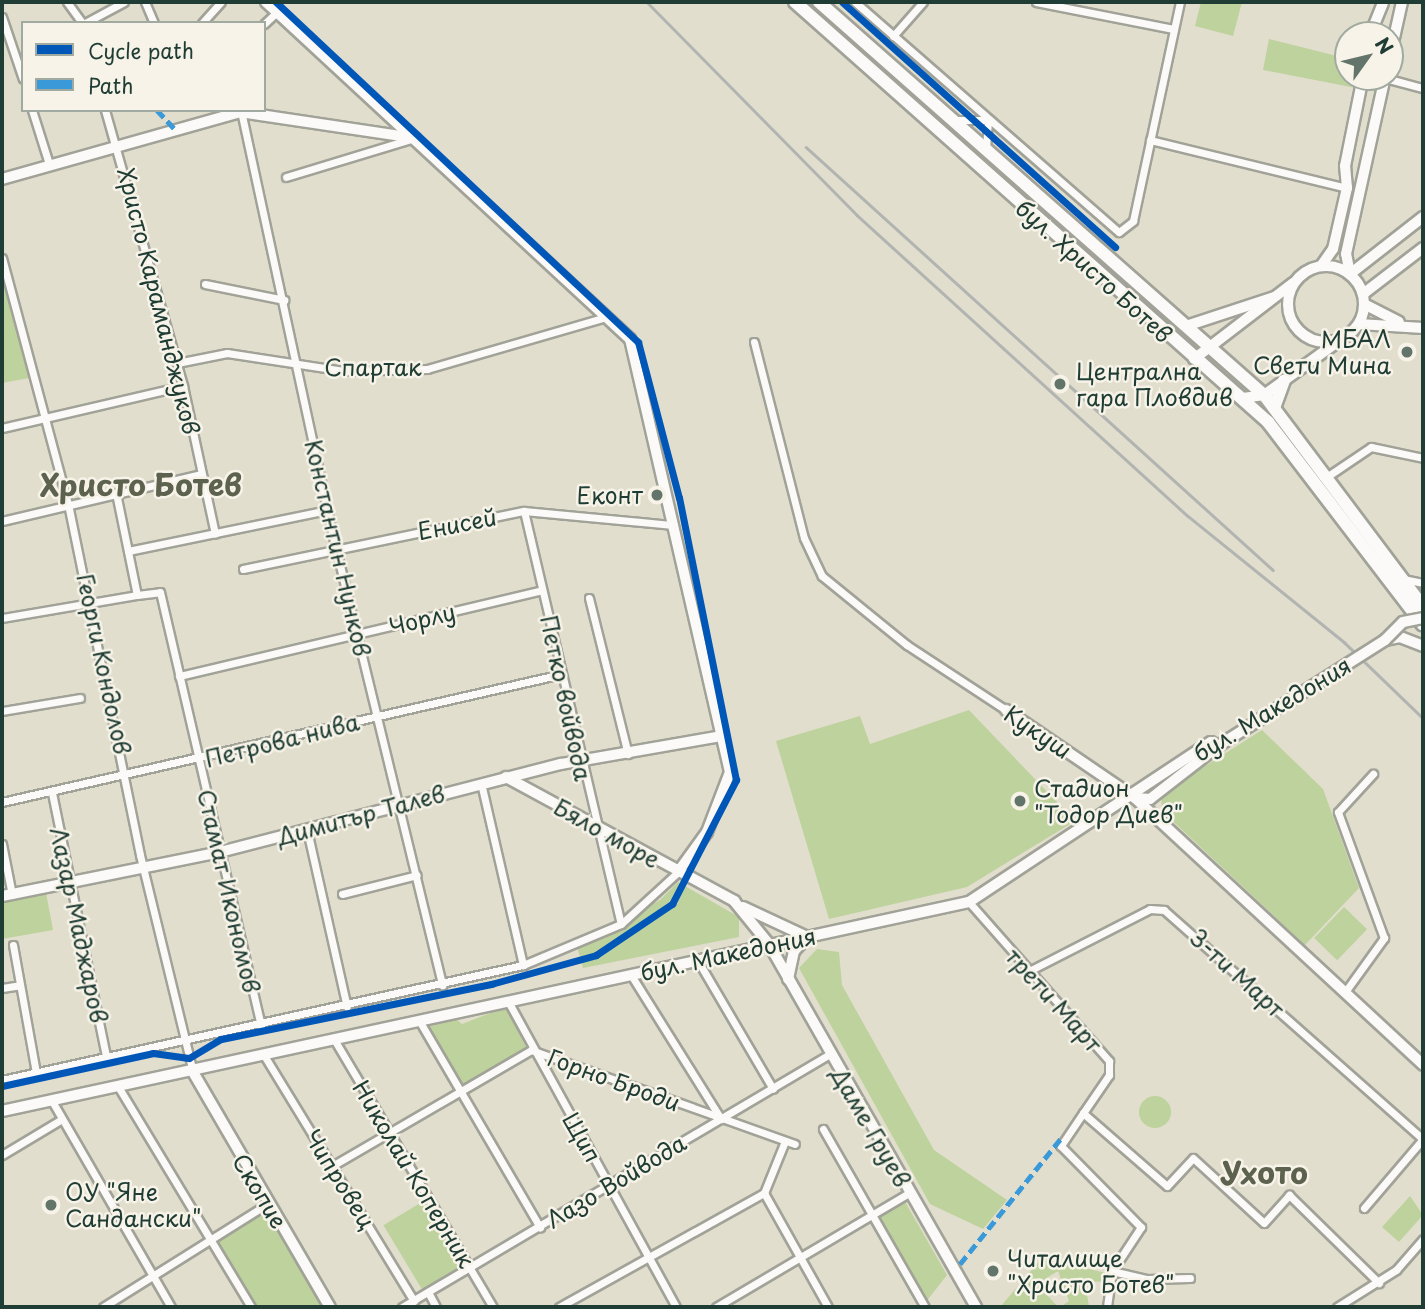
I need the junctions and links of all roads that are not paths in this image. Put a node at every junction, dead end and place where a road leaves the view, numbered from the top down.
1 (67, 2) edge
2 (124, 2) edge
3 (145, 2) edge
4 (221, 2) edge
5 (266, 2) edge
6 (796, 2) edge
7 (819, 2) edge
8 (855, 2) edge
9 (923, 2) edge
10 (1036, 2) edge
11 (1180, 2) edge
12 (1383, 2) edge
13 (1402, 2) edge
14 (277, 12) junction
15 (2, 17) edge
16 (82, 21) edge
17 (88, 21) edge
18 (153, 21) edge
19 (204, 21) edge
20 (1376, 21) edge
21 (1398, 21) edge
22 (266, 22) edge
23 (1173, 29) junction
24 (893, 36) junction
25 (21, 73) edge
26 (1404, 83) edge
27 (1423, 88) edge
28 (1360, 91) edge
29 (1382, 91) edge
30 (33, 112) edge
31 (106, 112) edge
32 (236, 112) edge
33 (240, 112) edge
34 (246, 112) edge
35 (952, 120) junction
36 (988, 120) junction
37 (415, 138) junction
38 (1150, 140) junction
39 (119, 143) junction
40 (986, 151) junction
41 (49, 164) junction
42 (286, 177) dead end
43 (2, 179) edge
44 (1347, 188) junction
45 (1423, 218) edge
46 (1423, 248) edge
47 (2, 258) edge
48 (1321, 266) junction
49 (1350, 274) junction
50 (1296, 281) junction
51 (205, 284) dead end
52 (1274, 297) junction
53 (1364, 299) junction
54 (284, 300) junction
55 (606, 317) junction
56 (1402, 323) junction
57 (1359, 324) junction
58 (1186, 326) junction
59 (1423, 328) edge
60 (1342, 339) junction
61 (754, 342) dead end
62 (1209, 345) junction
63 (1194, 359) junction
64 (177, 363) junction
65 (297, 366) junction
66 (1284, 382) junction
67 (183, 386) junction
68 (1264, 395) junction
69 (1242, 398) junction
70 (1274, 408) junction
71 (47, 417) junction
72 (2, 428) edge
73 (1423, 458) edge
74 (201, 474) junction
75 (1328, 476) junction
76 (116, 493) junction
77 (68, 504) junction
78 (327, 510) junction
79 (523, 511) junction
80 (2, 520) edge
81 (673, 525) junction
82 (215, 534) junction
83 (336, 549) junction
84 (128, 551) junction
85 (243, 569) dead end
86 (1401, 578) junction
87 (1423, 583) edge
88 (542, 590) junction
89 (137, 595) junction
90 (589, 598) dead end
91 (91, 603) junction
92 (1423, 607) edge
93 (2, 618) edge
94 (1423, 618) edge
95 (1423, 625) edge
96 (357, 635) junction
97 (1385, 640) junction
98 (1423, 646) edge
99 (562, 674) junction
100 (179, 676) junction
101 (80, 698) dead end
102 (1006, 710) joint
103 (2, 711) edge
104 (378, 717) junction
105 (722, 736) junction
106 (628, 754) junction
107 (199, 761) junction
108 (579, 761) junction
109 (1373, 774) dead end
110 (128, 775) junction
111 (506, 777) junction
112 (481, 783) junction
113 (52, 793) junction
114 (1135, 798) junction
115 (2, 802) edge
116 (401, 805) junction
117 (595, 827) junction
118 (307, 830) junction
119 (2, 844) edge
120 (220, 852) junction
121 (144, 869) junction
122 (678, 872) junction
123 (417, 875) junction
124 (72, 883) junction
125 (342, 894) dead end
126 (7, 896) edge
127 (734, 901) junction
128 (970, 902) junction
129 (621, 924) junction
130 (807, 937) junction
131 (769, 944) junction
132 (13, 945) dead end
133 (698, 961) junction
134 (523, 965) junction
135 (1027, 972) junction
136 (631, 975) junction
137 (788, 979) junction
138 (20, 985) junction
139 (443, 985) junction
140 (2, 988) edge
141 (1345, 992) junction
142 (509, 1003) junction
143 (347, 1007) junction
144 (420, 1022) junction
145 (261, 1026) junction
146 (335, 1041) junction
147 (185, 1042) junction
148 (531, 1050) junction
149 (830, 1054) junction
150 (106, 1057) junction
151 (264, 1057) junction
152 (1423, 1065) edge
153 (213, 1068) junction
154 (193, 1072) junction
155 (36, 1073) junction
156 (2, 1080) edge
157 (119, 1088) junction
158 (460, 1089) junction
159 (773, 1089) junction
160 (202, 1093) junction
161 (52, 1101) junction
162 (2, 1111) edge
163 (1083, 1113) junction
164 (62, 1119) junction
165 (721, 1119) junction
166 (823, 1129) dead end
167 (389, 1132) junction
168 (1423, 1139) edge
169 (785, 1141) junction
170 (795, 1144) dead end
171 (2, 1156) edge
172 (332, 1166) junction
173 (609, 1183) junction
174 (764, 1193) junction
175 (909, 1193) junction
176 (267, 1205) junction
177 (1364, 1208) dead end
178 (873, 1215) junction
179 (540, 1227) junction
180 (1423, 1239) edge
181 (210, 1240) junction
182 (648, 1254) junction
183 (800, 1257) junction
184 (470, 1267) junction
185 (1112, 1271) junction
186 (153, 1277) junction
187 (1190, 1278) dead end
188 (1379, 1283) junction
189 (428, 1292) junction
190 (414, 1301) junction
191 (1356, 1303) edge
192 (103, 1307) edge
193 (171, 1307) edge
194 (251, 1307) edge
195 (330, 1307) edge
196 (402, 1307) edge
197 (436, 1307) edge
198 (493, 1307) edge
199 (559, 1307) edge
200 (676, 1307) edge
201 (716, 1307) edge
202 (828, 1307) edge
203 (925, 1307) edge
204 (976, 1307) edge
205 (1107, 1307) edge
206 (1337, 1307) edge

1 - 16 street
2 - 17 street
3 - 18 street
4 - 19 street
5 - 14 street
6 - 63 main road, бул. Христо Ботев
7 - 35 main road, бул. Христо Ботев
8 - 24 street, бул. Христо Ботев
9 - 24 street
10 - 23 street
11 - 23 street
12 - 20 street
13 - 21 street
14 - 22 street
14 - 37 street
15 - 25 street
23 - 38 street
24 - 36 street, бул. Христо Ботев
26 - 27 street
28 - 44 street
29 - 49 street
30 - 41 street
31 - 39 street, Христо Караманджуков
32 - 39 street
33 - 54 street, Константин Нунков
34 - 37 street
35 - 36 street
35 - 40 main road, бул. Христо Ботев
36 - 38 street, бул. Христо Ботев
36 - 40 street
37 - 42 street
37 - 55 street
38 - 44 street
39 - 41 street
39 - 64 street, Христо Караманджуков
40 - 58 main road, бул. Христо Ботев
41 - 43 street
44 - 48 street
45 - 49 street
46 - 53 street
47 - 71 street, Георги Кондолов
48 - 49 street
48 - 50 street
49 - 53 street
50 - 52 street
50 - 60 street
51 - 54 street
52 - 58 street
52 - 62 street
53 - 56 street
53 - 57 street
54 - 65 street, Константин Нунков
55 - 65 street, Спартак
55 - 81 street
56 - 57 street
56 - 59 street
57 - 60 street
58 - 62 main road, бул. Христо Ботев
60 - 66 street
61 - 102 street, Кукуш
62 - 63 street
62 - 68 main road, бул. Христо Ботев
63 - 69 main road, бул. Христо Ботев
64 - 65 street, Спартак
64 - 67 street, Христо Караманджуков
65 - 78 street, Константин Нунков
66 - 68 street
66 - 70 main road
67 - 71 street
67 - 74 street, Христо Караманджуков
68 - 69 street
68 - 70 main road, бул. Христо Ботев
69 - 95 main road, бул. Христо Ботев
70 - 75 main road, бул. Христо Ботев
71 - 72 street
71 - 77 street, Георги Кондолов
73 - 75 street
74 - 76 street
74 - 82 street, Христо Караманджуков
75 - 86 main road, бул. Христо Ботев
76 - 77 street
76 - 84 street
77 - 80 street
77 - 91 street, Георги Кондолов
78 - 82 street
78 - 83 street, Константин Нунков
79 - 81 street, Енисей
79 - 83 street, Енисей
79 - 88 street, Петко войвода
81 - 105 street
82 - 84 street
83 - 85 street, Енисей
83 - 96 street, Константин Нунков
84 - 89 street
86 - 87 street
86 - 92 main road, бул. Христо Ботев
88 - 96 street, Чорлу
88 - 99 street, Петко войвода
89 - 91 street
89 - 100 street, Стамат Икономов
90 - 106 street
91 - 93 street
91 - 110 street, Георги Кондолов
94 - 97 street, бул. Македония, bridge
96 - 100 street, Чорлу
96 - 104 street, Константин Нунков
97 - 98 street
97 - 114 street, бул. Македония, bridge
99 - 104 street, Петрова нива
99 - 108 street, Петко войвода
100 - 107 street, Стамат Икономов
101 - 103 street
102 - 114 street, Кукуш
104 - 107 street, Петрова нива
104 - 116 street, Константин Нунков
105 - 106 street, Димитър Талев
105 - 122 street
106 - 108 street, Димитър Талев
107 - 110 street, Петрова нива
107 - 120 street, Стамат Икономов
108 - 111 street, Димитър Талев
108 - 117 street, Петко войвода
109 - 141 street
110 - 113 street, Петрова нива
110 - 121 street, Георги Кондолов
111 - 112 street, Димитър Талев
111 - 117 street, Бяло море
112 - 116 street, Димитър Талев
112 - 134 street
113 - 115 street, Петрова нива
113 - 124 street, Лазар Маджаров
114 - 128 street, бул. Македония
114 - 141 street, Кукуш
116 - 118 street, Димитър Талев
116 - 123 street, Константин Нунков
117 - 122 street, Бяло море
117 - 129 street, Петко войвода
118 - 120 street, Димитър Талев
118 - 143 street
119 - 126 street
120 - 121 street, Димитър Талев
120 - 145 street, Стамат Икономов
121 - 124 street, Димитър Талев
121 - 147 street, Георги Кондолов
122 - 127 street, Бяло море
122 - 129 street
123 - 125 street
123 - 139 street, Константин Нунков
124 - 126 street, Димитър Талев
124 - 150 street, Лазар Маджаров
127 - 130 street
127 - 131 street, Бяло море
128 - 130 street, бул. Македония
128 - 135 street, трети Март
129 - 134 street
130 - 131 street, бул. Македония
130 - 137 street
131 - 133 street, бул. Македония
131 - 137 street, Даме Груев
132 - 138 street
133 - 136 street, бул. Македония
133 - 159 street
134 - 139 street
135 - 163 street, трети Март
135 - 168 street, 3-ти Март
136 - 142 street, бул. Македония
136 - 165 street
137 - 149 street, Даме Груев
138 - 140 street
138 - 155 street
139 - 143 street
141 - 152 street, Кукуш
142 - 144 street, бул. Македония
142 - 148 street, Щип
143 - 145 street
144 - 146 street, бул. Македония
144 - 158 street
145 - 147 street
146 - 151 street, бул. Македония
146 - 167 street, Николай Коперник
147 - 150 street
147 - 154 street, Георги Кондолов
148 - 158 street, Горно Броди
148 - 165 street, Горно Броди
148 - 173 street, Щип
149 - 159 street, Лазо Войвода
149 - 175 street, Даме Груев
150 - 155 street
151 - 153 street, бул. Македония
151 - 172 street, Чипровец
153 - 154 street, бул. Македония
153 - 160 street
154 - 157 street, бул. Македония
154 - 160 street, Скопие
155 - 156 street
157 - 161 street, бул. Македония
157 - 181 street
158 - 167 street, Горно Броди
158 - 179 street
159 - 165 street, Лазо Войвода
160 - 176 street, Скопие
161 - 162 street, бул. Македония
161 - 164 street
163 - 185 street, трети Март
163 - 188 street
164 - 171 street
164 - 186 street
165 - 169 street, Горно Броди
165 - 173 street, Лазо Войвода
166 - 178 street
167 - 172 street, Горно Броди
167 - 184 street, Николай Коперник
168 - 177 street, 3-ти Март
169 - 170 street, Горно Броди
169 - 174 street
172 - 190 street, Чипровец
173 - 179 street, Лазо Войвода
173 - 182 street, Щип
174 - 182 street
174 - 183 street
175 - 178 street
175 - 204 street, Даме Груев
176 - 181 street
176 - 195 street, Скопие
178 - 183 street
178 - 203 street
179 - 184 street, Лазо Войвода
180 - 188 street
181 - 186 street
181 - 194 street
182 - 199 street
182 - 200 street, Щип
183 - 201 street
183 - 202 street
184 - 189 street, Лазо Войвода
184 - 198 street, Николай Коперник
185 - 187 street
185 - 205 street
186 - 192 street
186 - 193 street
188 - 191 street
189 - 190 street, Лазо Войвода
189 - 197 street
190 - 196 street, Лазо Войвода
191 - 206 street

